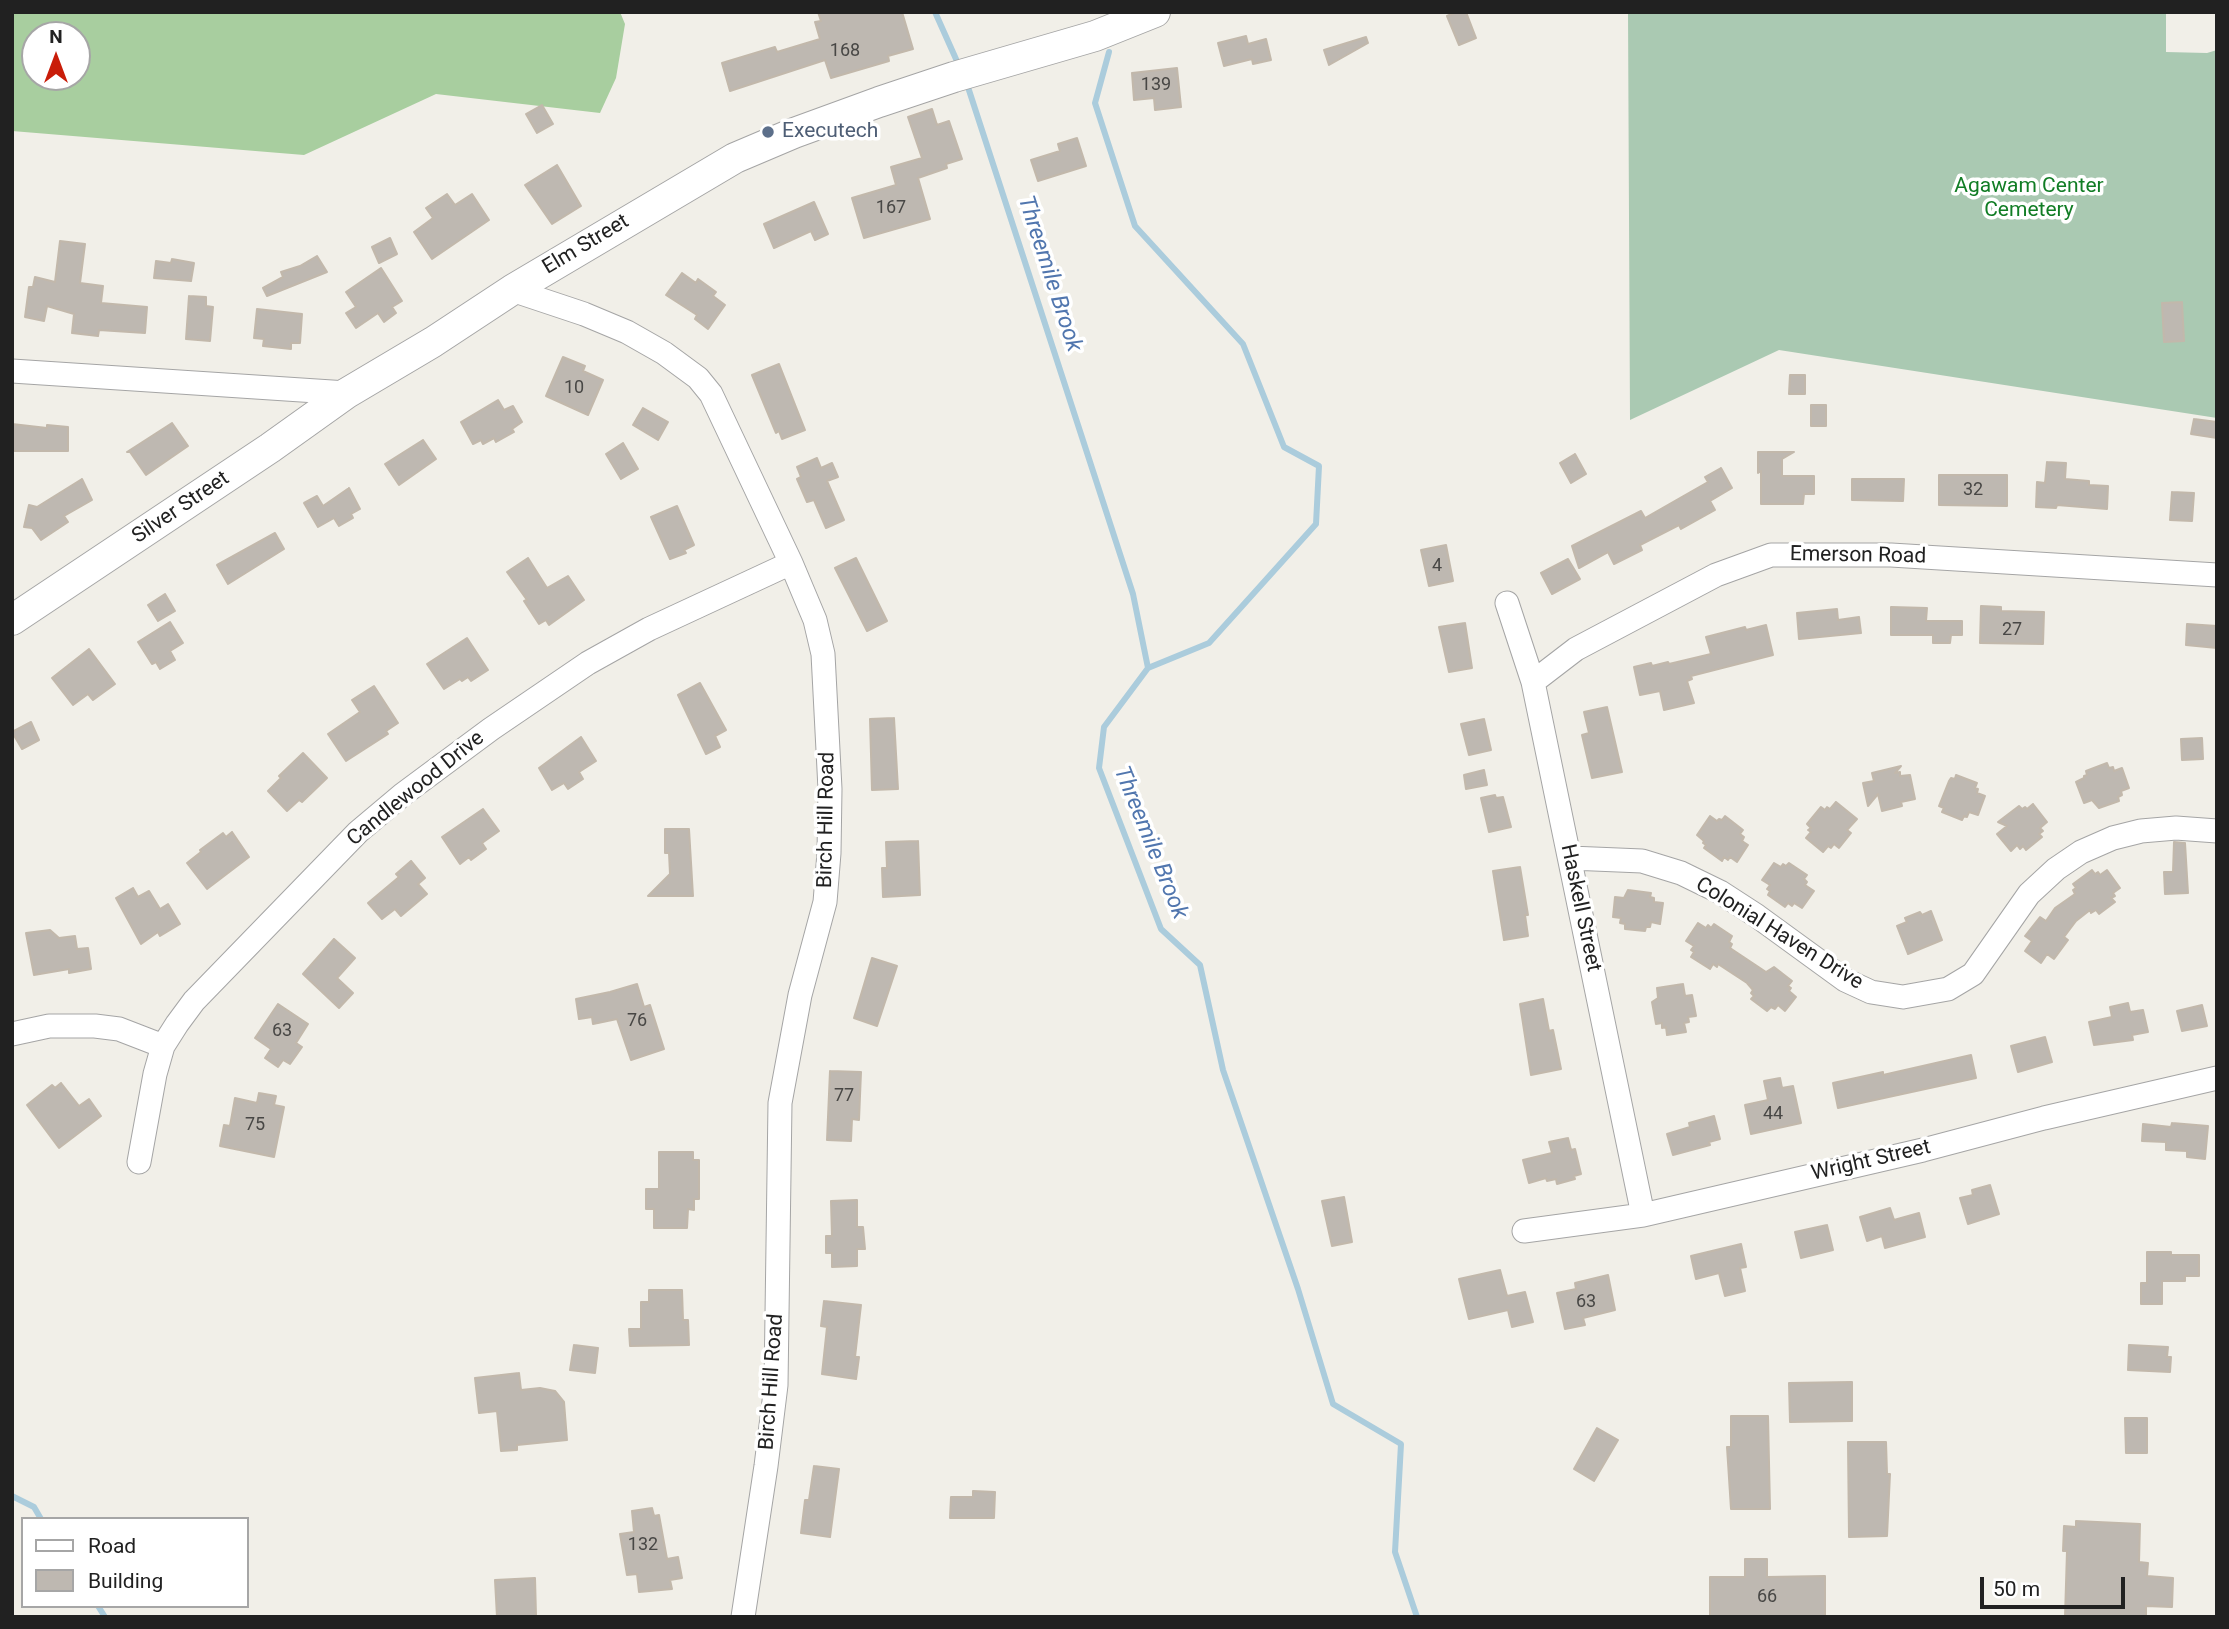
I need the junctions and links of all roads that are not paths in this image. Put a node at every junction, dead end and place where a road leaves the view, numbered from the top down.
1 (1155, 12) edge
2 (512, 290) junction
3 (12, 370) edge
4 (347, 393) junction
5 (791, 563) junction
6 (2217, 575) edge
7 (1507, 603) dead end
8 (12, 620) edge
9 (1533, 682) junction
10 (2217, 831) edge
11 (1570, 858) junction
12 (12, 1034) edge
13 (163, 1046) junction
14 (2217, 1078) edge
15 (139, 1162) dead end
16 (1643, 1215) junction
17 (1524, 1231) dead end
18 (743, 1617) edge

1 - 2 street, Elm Street
2 - 4 street, Elm Street
2 - 5 street, Birch Hill Road
3 - 4 street
4 - 8 street, Silver Street
5 - 13 street, Candlewood Drive
5 - 18 street, Birch Hill Road
6 - 9 street, Emerson Road
7 - 9 street, Haskell Street
9 - 11 street, Haskell Street
10 - 11 street, Colonial Haven Drive
11 - 16 street, Haskell Street
12 - 13 street
13 - 15 street, Candlewood Drive
14 - 16 street, Wright Street
16 - 17 street, Wright Street

